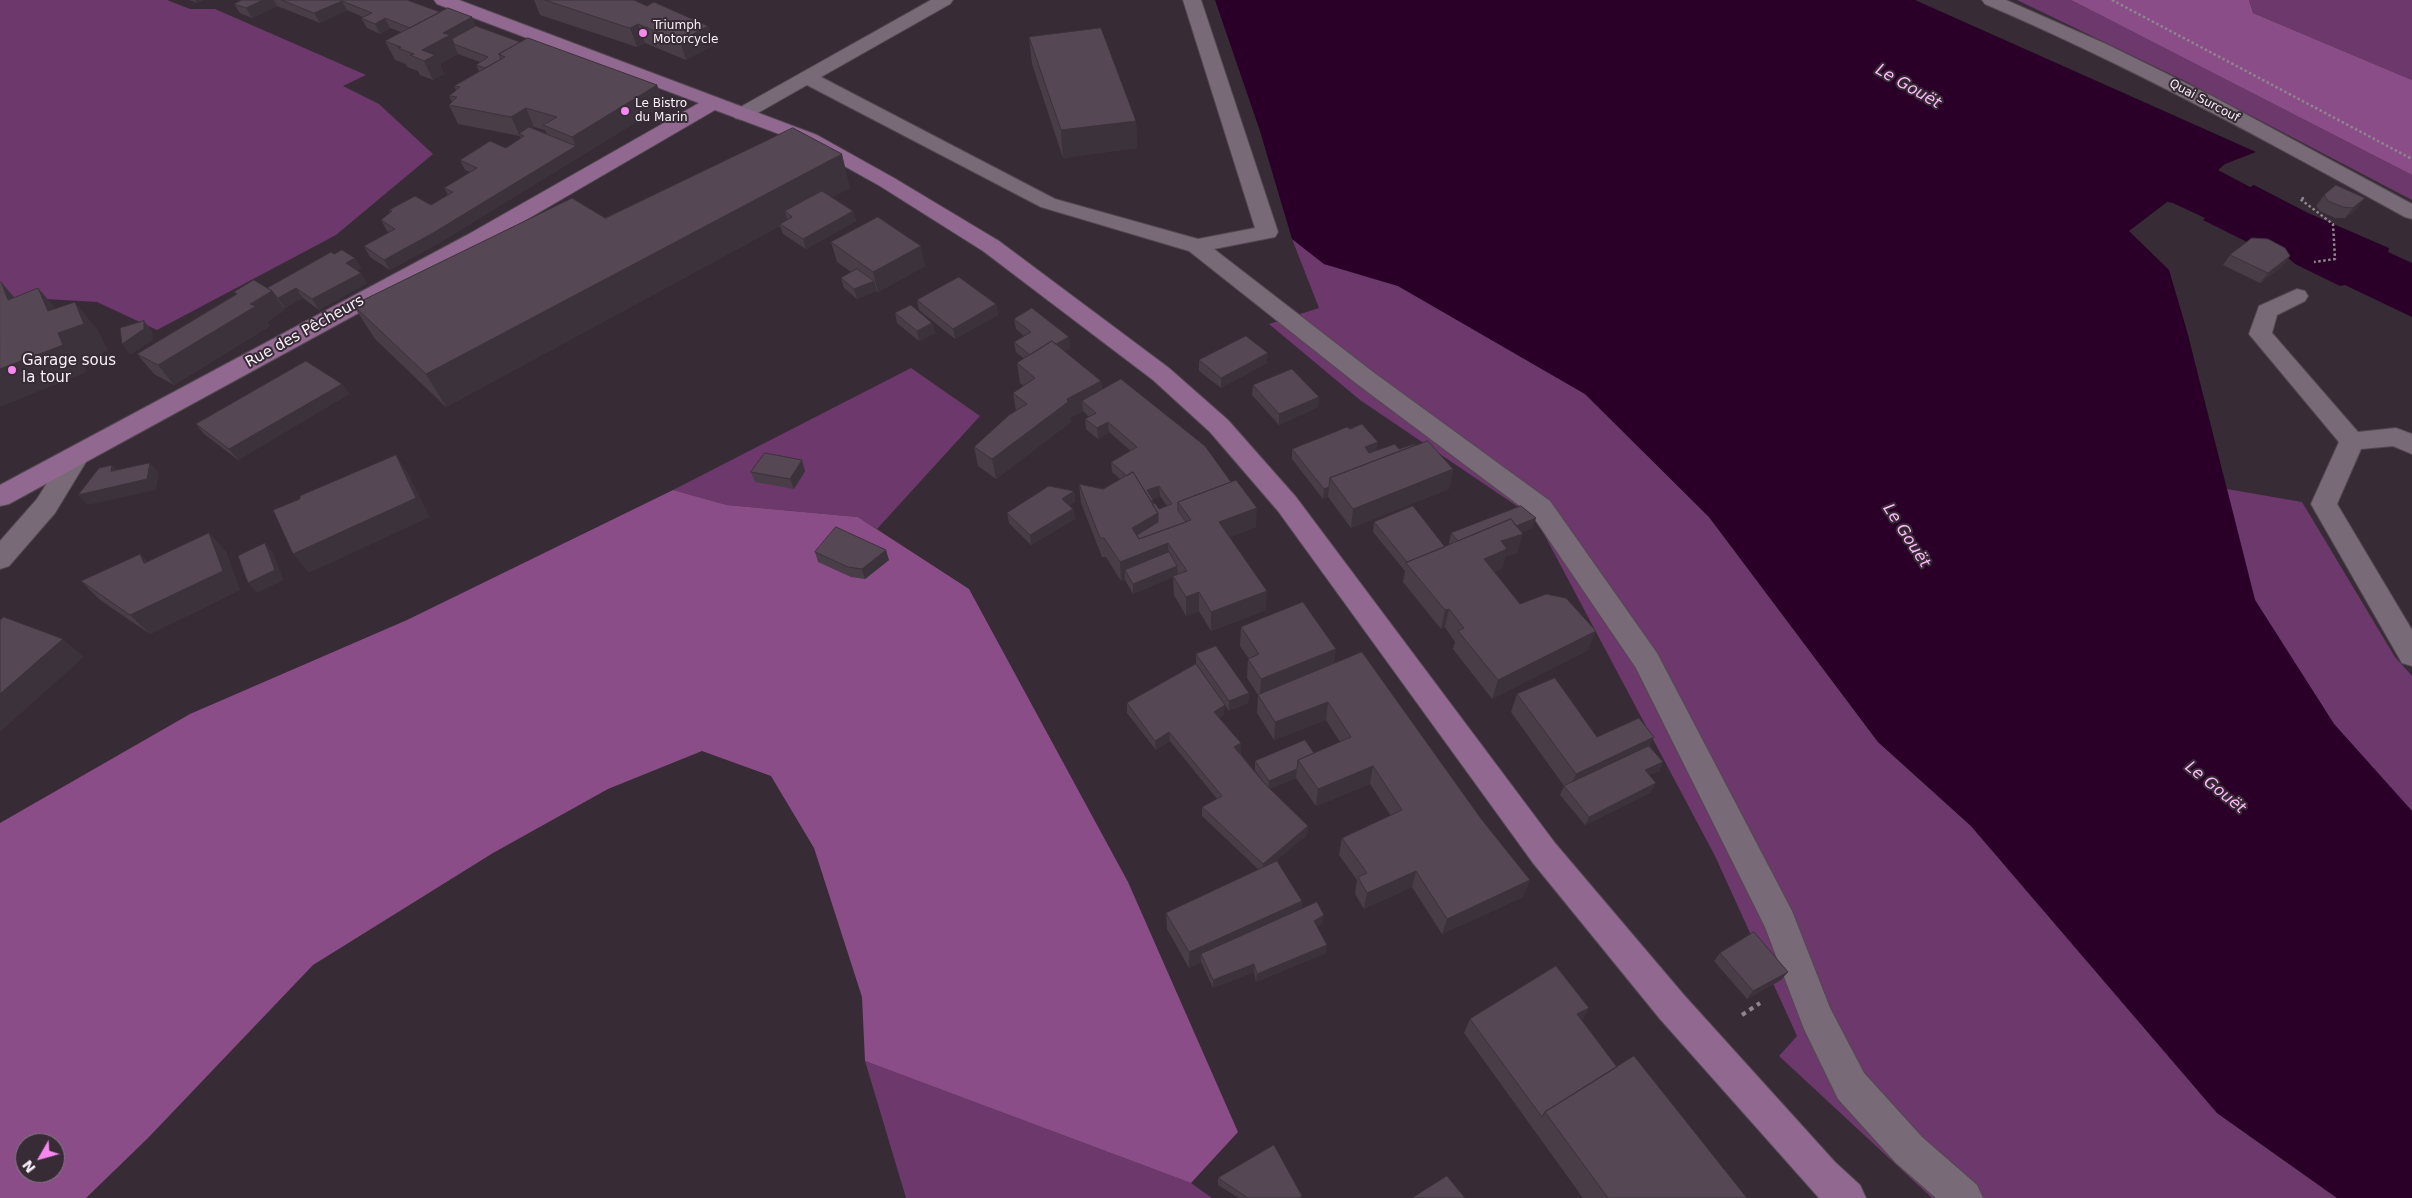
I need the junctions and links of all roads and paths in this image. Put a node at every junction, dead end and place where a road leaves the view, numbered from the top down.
1 (443, 0) edge
2 (944, 0) edge
3 (1192, 0) edge
4 (1991, 0) edge
5 (2112, 0) edge
6 (806, 77) junction
7 (713, 103) junction
8 (742, 114) junction
9 (2412, 159) edge
10 (2353, 180) junction
11 (2412, 213) edge
12 (1197, 246) junction
13 (2297, 296) joint
14 (2352, 441) junction
15 (2412, 445) edge
16 (76, 457) junction
17 (0, 498) edge
18 (0, 559) edge
19 (2412, 655) edge
20 (1801, 978) junction
21 (1702, 1040) junction
22 (1847, 1198) edge
23 (1964, 1198) edge

1 - 7 street
2 - 6 street
3 - 12 street
4 - 10 street, Quai Surcouf
5 - 9 path
6 - 8 street
6 - 12 street
7 - 8 street
7 - 16 street, Rue des Pêcheurs
8 - 21 street
10 - 11 street, Quai Surcouf
10 - 13 path
12 - 20 street
13 - 14 street
14 - 15 street
14 - 19 street
16 - 17 street, Rue des Pêcheurs
16 - 18 street
20 - 21 path
20 - 23 street
21 - 22 street

